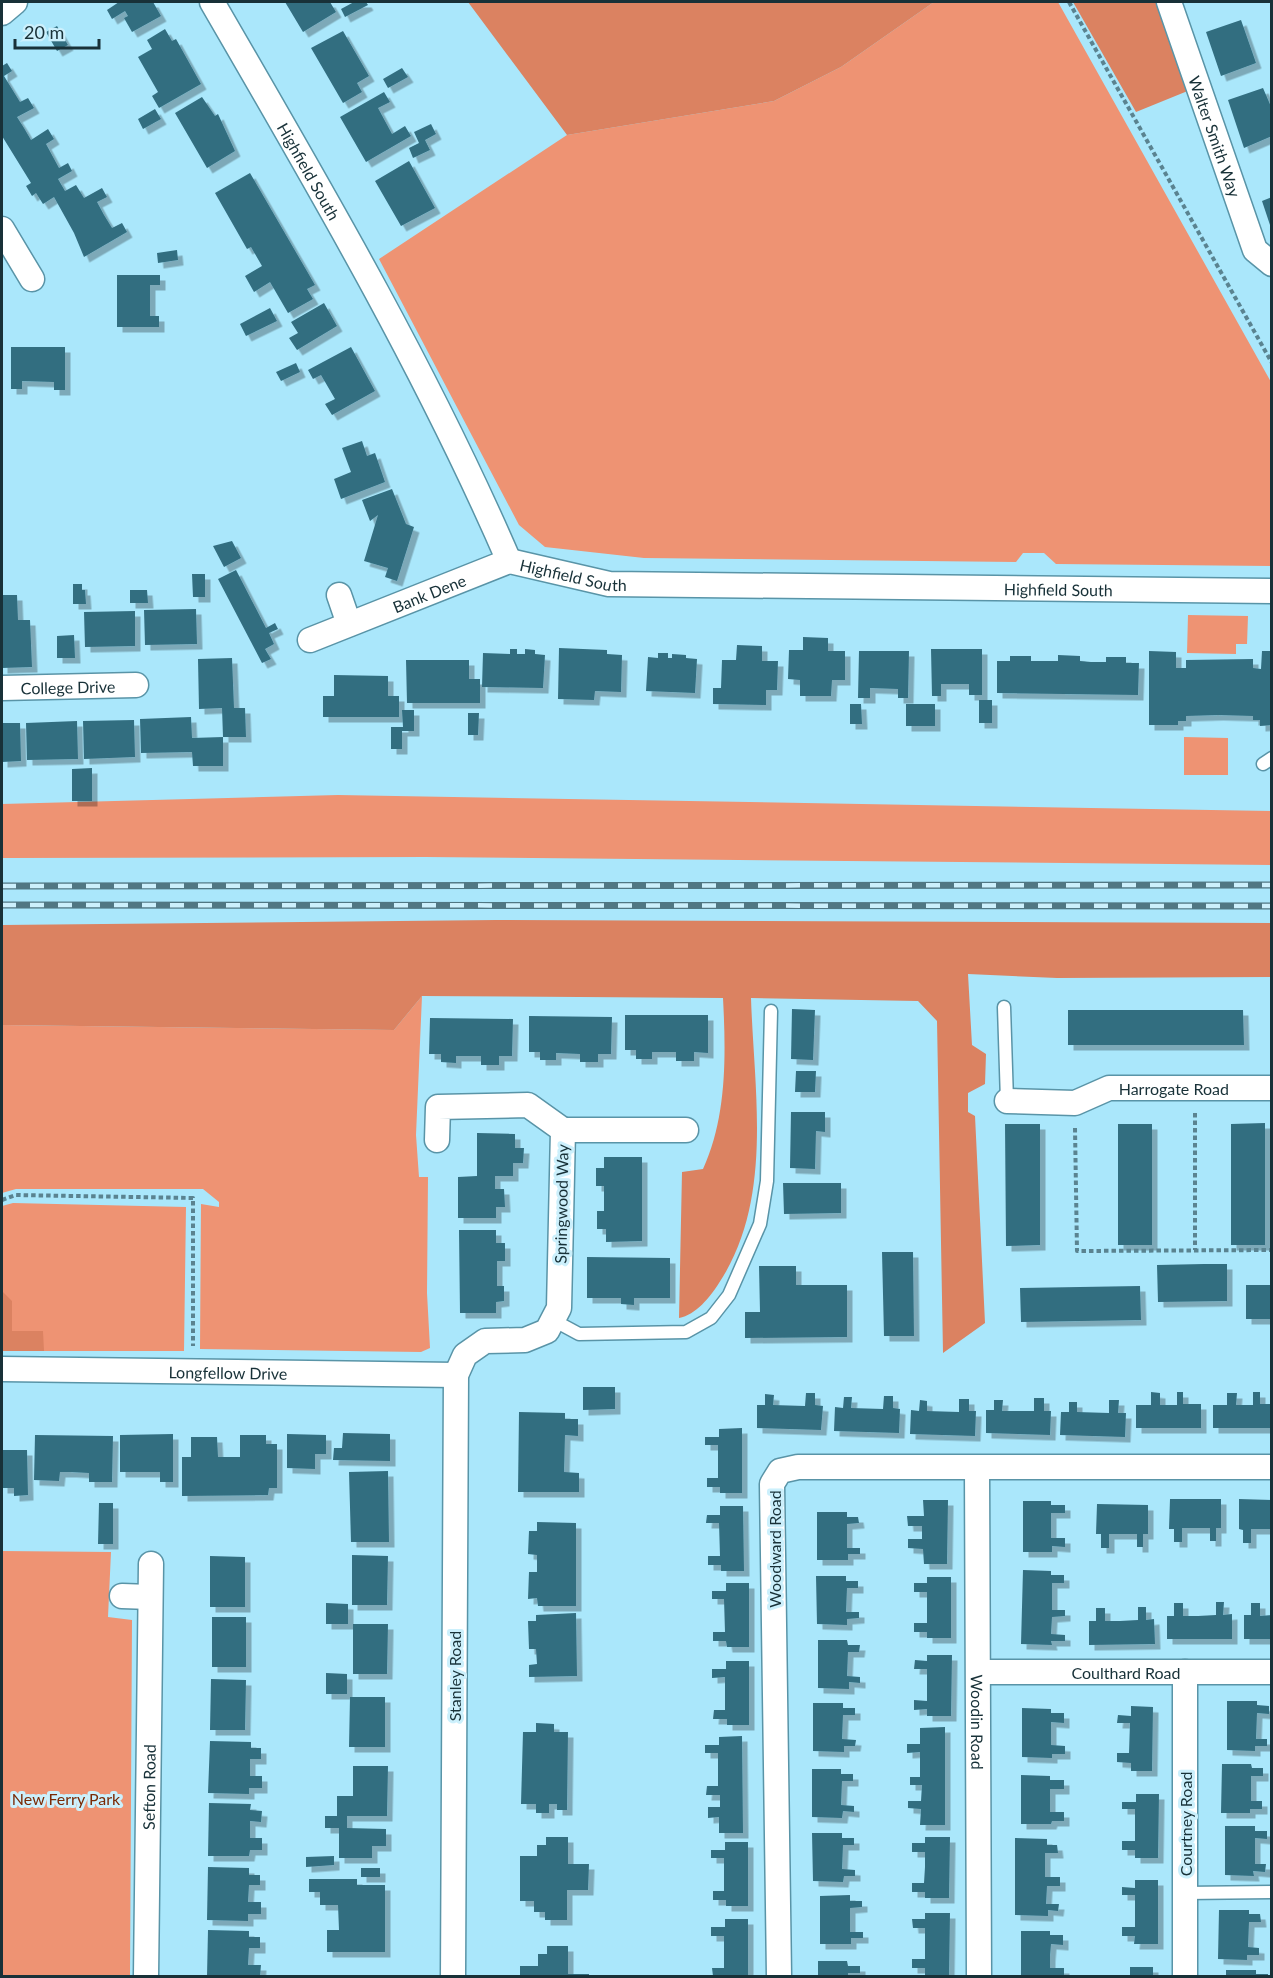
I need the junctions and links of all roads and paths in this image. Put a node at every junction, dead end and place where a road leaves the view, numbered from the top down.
1 (15, 2) edge
2 (212, 2) edge
3 (1069, 2) edge
4 (1169, 2) edge
5 (2, 13) edge
6 (2, 230) edge
7 (1272, 264) edge
8 (32, 279) dead end
9 (1272, 363) edge
10 (509, 561) junction
11 (1272, 591) edge
12 (339, 595) dead end
13 (349, 624) junction
14 (310, 640) dead end
15 (136, 685) dead end
16 (2, 688) edge
17 (1004, 1007) dead end
18 (771, 1011) dead end
19 (1195, 1088) junction
20 (1272, 1088) edge
21 (1007, 1101) joint
22 (1075, 1103) junction
23 (563, 1130) junction
24 (686, 1131) dead end
25 (437, 1140) dead end
26 (2, 1200) edge
27 (1195, 1250) junction
28 (1272, 1250) edge
29 (553, 1320) junction
30 (2, 1369) edge
31 (193, 1371) junction
32 (456, 1375) junction
33 (1272, 1467) edge
34 (976, 1468) junction
35 (151, 1564) dead end
36 (122, 1596) dead end
37 (150, 1597) junction
38 (980, 1672) junction
39 (1185, 1672) junction
40 (1272, 1672) edge
41 (1272, 1892) edge
42 (1185, 1893) junction
43 (146, 1977) edge
44 (453, 1977) edge
45 (779, 1977) edge
46 (979, 1977) edge
47 (1185, 1977) edge

1 - 5 street
2 - 10 street, Highfield South
3 - 9 path
4 - 7 street, Walter Smith Way
6 - 8 street
10 - 11 street, Highfield South
10 - 13 street, Bank Dene
12 - 13 street
13 - 14 street, Bank Dene
15 - 16 street, College Drive
17 - 21 lane
18 - 29 lane
19 - 20 street, Harrogate Road
19 - 22 street, Harrogate Road
19 - 27 path
21 - 22 street, Harrogate Road
22 - 27 path
23 - 24 street
23 - 25 street, Springwood Way
23 - 29 street, Springwood Way
26 - 31 path
27 - 28 path
29 - 32 street
30 - 31 street, Longfellow Drive
31 - 32 street, Longfellow Drive
32 - 44 street, Stanley Road
33 - 34 street, Woodward Road
34 - 38 street, Woodin Road
34 - 45 street, Woodward Road
35 - 37 street, Sefton Road
36 - 37 street
37 - 43 street, Sefton Road
38 - 39 street, Coulthard Road
38 - 46 street, Woodin Road
39 - 40 street, Coulthard Road
39 - 42 street, Courtney Road
41 - 42 lane
42 - 47 street, Courtney Road

